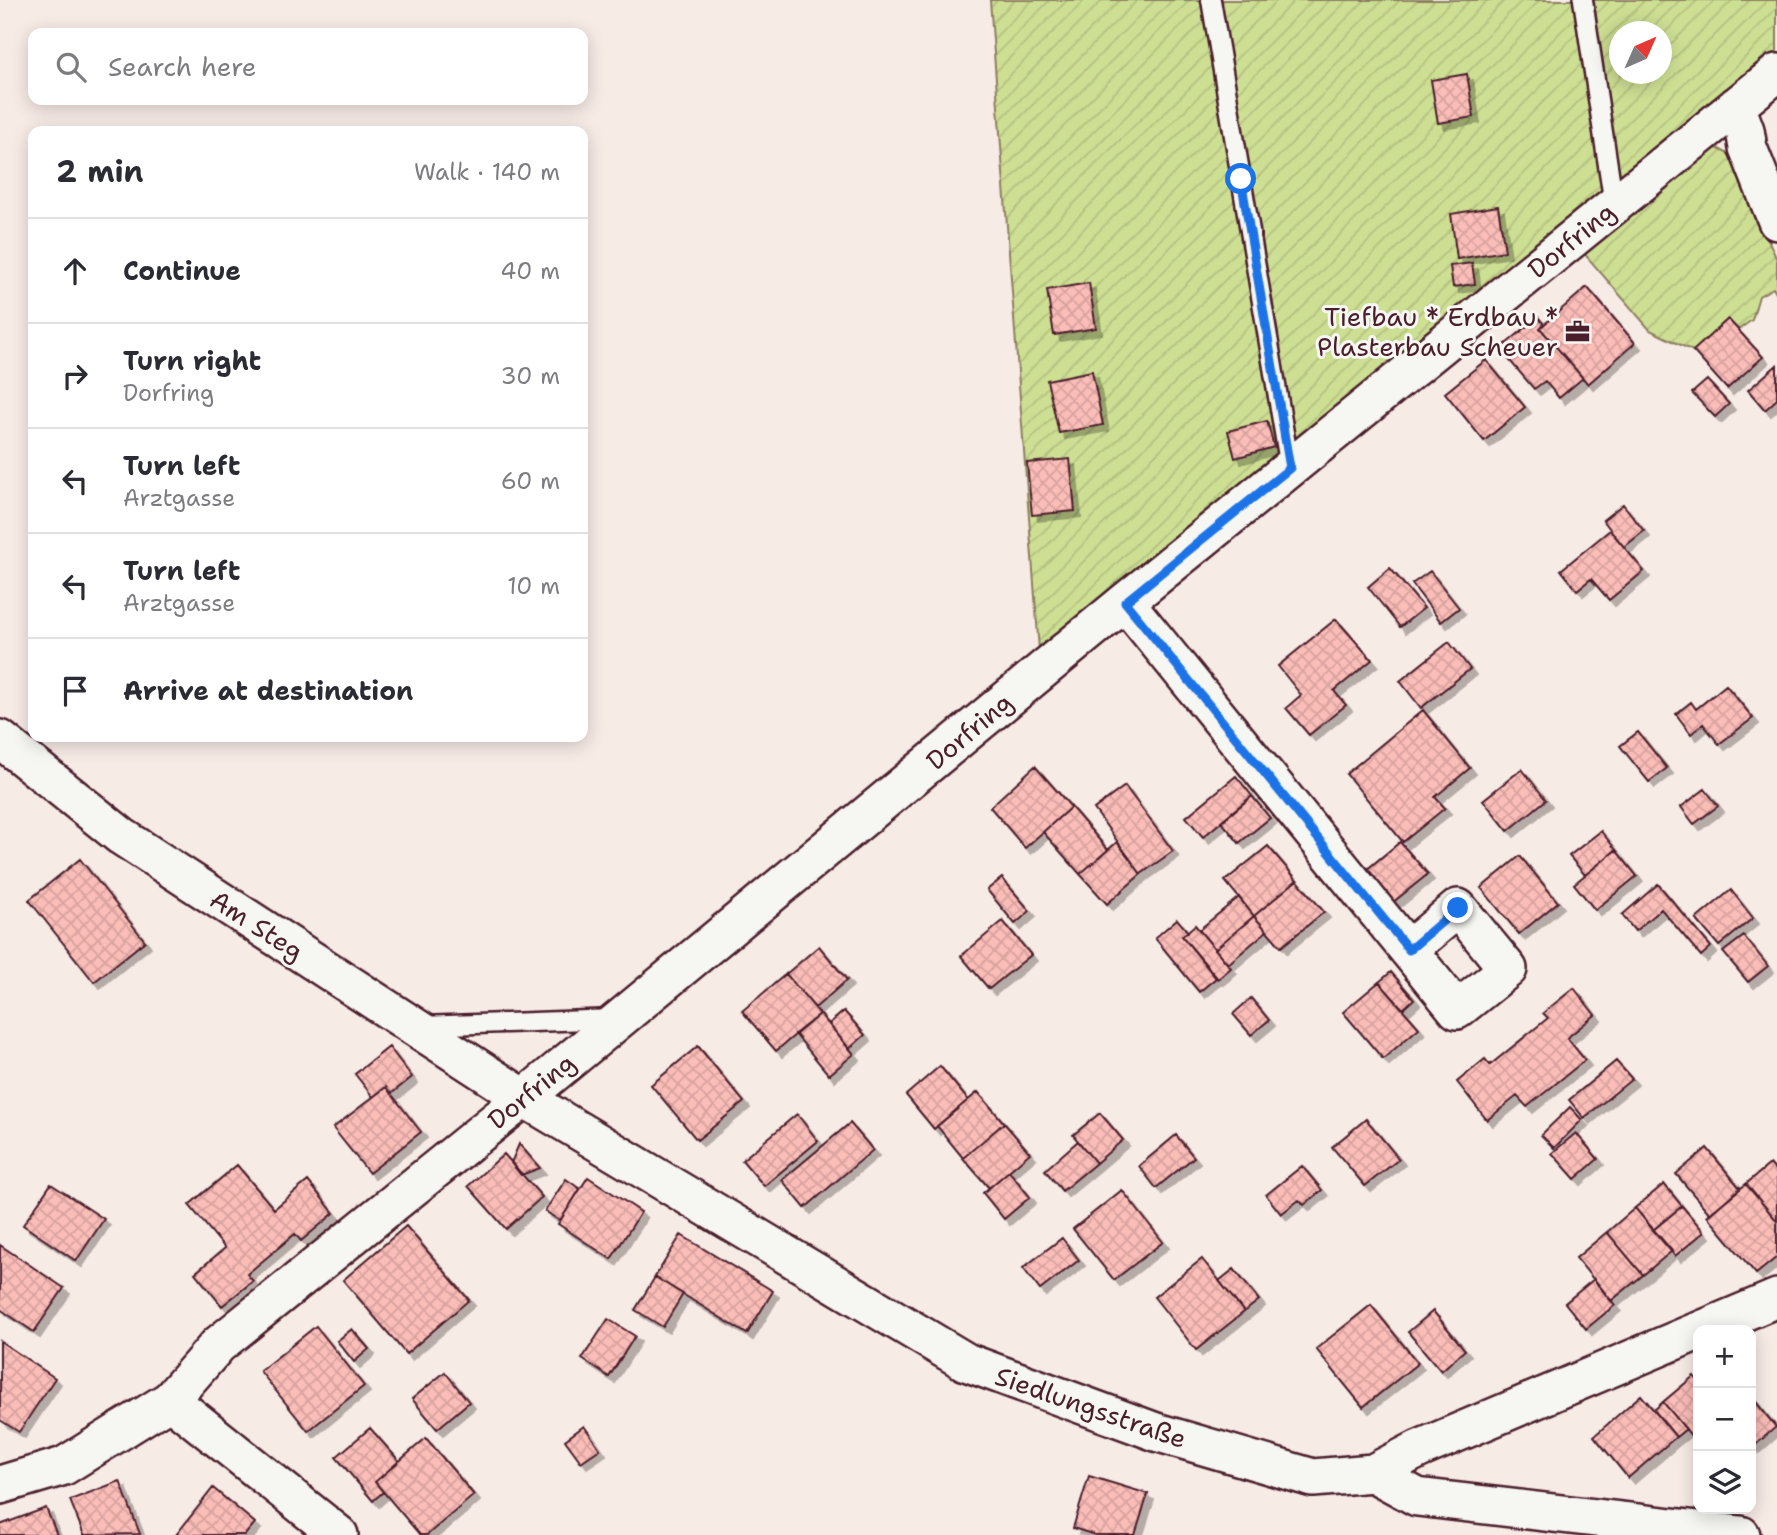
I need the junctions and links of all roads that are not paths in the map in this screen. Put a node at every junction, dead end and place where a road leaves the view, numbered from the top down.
1 (1211, 0) edge
2 (1583, 0) edge
3 (1777, 73) edge
4 (1736, 106) junction
5 (1614, 205) junction
6 (1777, 221) edge
7 (1290, 468) junction
8 (1125, 602) junction
9 (0, 739) edge
10 (1409, 950) dead end
11 (621, 1018) junction
12 (414, 1026) junction
13 (524, 1098) junction
14 (1777, 1298) edge
15 (1714, 1325) edge
16 (1693, 1334) edge
17 (170, 1399) junction
18 (1373, 1473) junction
19 (0, 1485) edge
20 (339, 1535) edge
21 (1741, 1535) edge

1 - 7 lane
2 - 5 lane
3 - 4 street, Dorfring
4 - 5 street, Dorfring
4 - 6 street
5 - 7 street, Dorfring
7 - 8 street, Dorfring
8 - 10 street
8 - 11 street, Dorfring
9 - 12 street, Am Steg
11 - 12 lane
11 - 13 street, Dorfring
12 - 13 street, Am Steg
13 - 17 street, Dorfring
13 - 18 street, Siedlungsstraße
14 - 15 street, Siedlungsstraße
16 - 18 street, Siedlungsstraße
17 - 19 street, Dorfring
17 - 20 street
18 - 21 street

